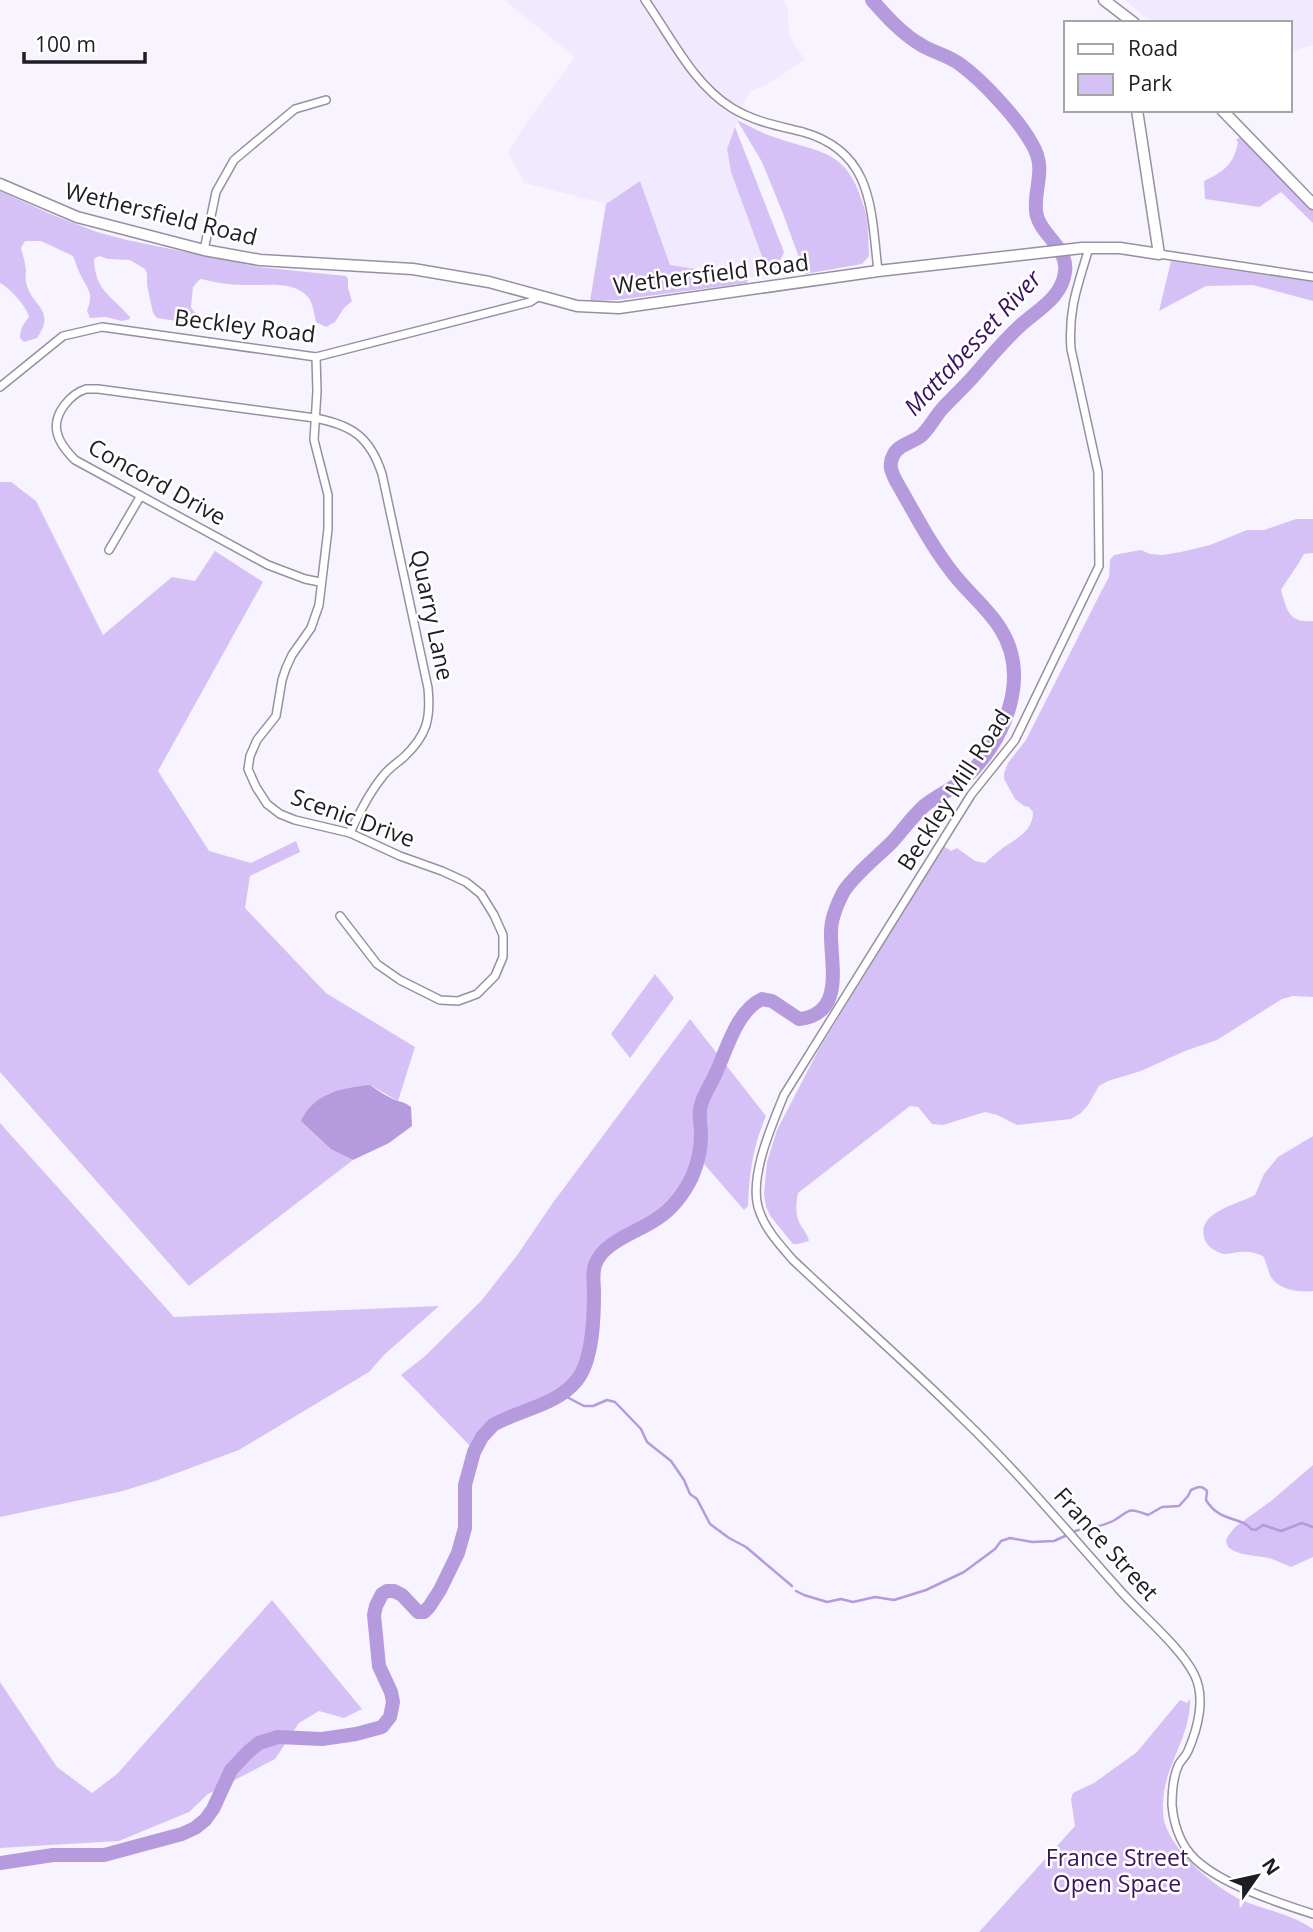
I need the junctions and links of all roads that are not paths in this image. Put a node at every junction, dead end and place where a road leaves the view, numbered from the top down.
1 (645, 0) edge
2 (1104, 0) edge
3 (1131, 21) edge
4 (326, 100) dead end
5 (1137, 112) edge
6 (1224, 112) edge
7 (0, 184) edge
8 (1313, 204) edge
9 (1089, 248) junction
10 (204, 250) junction
11 (1159, 254) junction
12 (878, 271) junction
13 (1313, 277) edge
14 (539, 296) junction
15 (316, 357) junction
16 (0, 387) edge
17 (315, 418) junction
18 (140, 497) junction
19 (110, 550) dead end
20 (320, 582) junction
21 (350, 833) junction
22 (340, 916) dead end
23 (758, 1208) joint
24 (1313, 1914) edge

1 - 12 street
2 - 3 street
4 - 10 street
5 - 11 street
6 - 8 street
7 - 10 street, Wethersfield Road
9 - 11 street, Wethersfield Road
9 - 12 street, Wethersfield Road
9 - 23 street, Beckley Mill Road
10 - 14 street, Wethersfield Road
11 - 13 street, Wethersfield Road
12 - 14 street, Wethersfield Road
14 - 15 street, Beckley Road
15 - 16 street, Beckley Road
15 - 17 street, Scenic Drive
17 - 18 street, Concord Drive
17 - 20 street, Scenic Drive
17 - 21 street, Quarry Lane
18 - 19 street
18 - 20 street, Concord Drive
20 - 21 street, Scenic Drive
21 - 22 street, Scenic Drive
23 - 24 street, France Street

